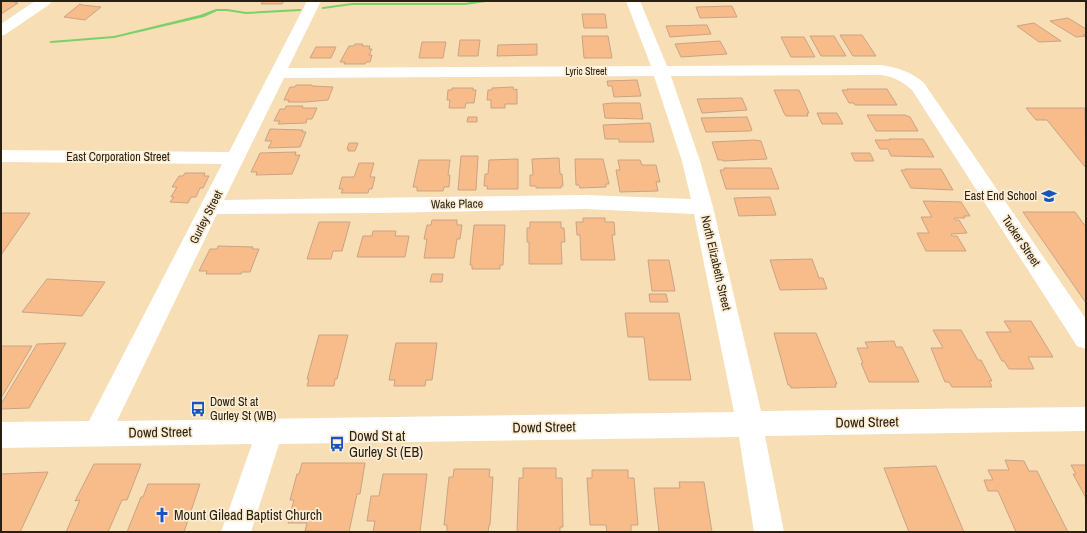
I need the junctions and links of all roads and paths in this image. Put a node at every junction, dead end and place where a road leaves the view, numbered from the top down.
1 (45, 1) edge
2 (314, 1) edge
3 (633, 1) edge
4 (1, 31) edge
5 (661, 71) junction
6 (894, 72) joint
7 (277, 73) junction
8 (1, 156) edge
9 (235, 158) junction
10 (211, 207) junction
11 (703, 207) junction
12 (1086, 339) edge
13 (1086, 419) edge
14 (749, 424) junction
15 (269, 431) junction
16 (96, 433) junction
17 (1, 435) edge
18 (236, 532) edge
19 (769, 532) edge

1 - 4 street
2 - 7 street, Gurley Street
3 - 5 street, North Elizabeth Street
5 - 6 street, Lyric Street
5 - 7 street, Lyric Street
5 - 11 street, North Elizabeth Street
6 - 12 street, Tucker Street
7 - 9 street, Gurley Street
8 - 9 street, East Corporation Street
9 - 10 street, Gurley Street
10 - 11 street, Wake Place
10 - 16 street, Gurley Street
11 - 14 street, North Elizabeth Street
13 - 14 street, Dowd Street
14 - 15 street, Dowd Street
14 - 19 street, North Elizabeth Street
15 - 16 street, Dowd Street
15 - 18 street
16 - 17 street, Dowd Street

